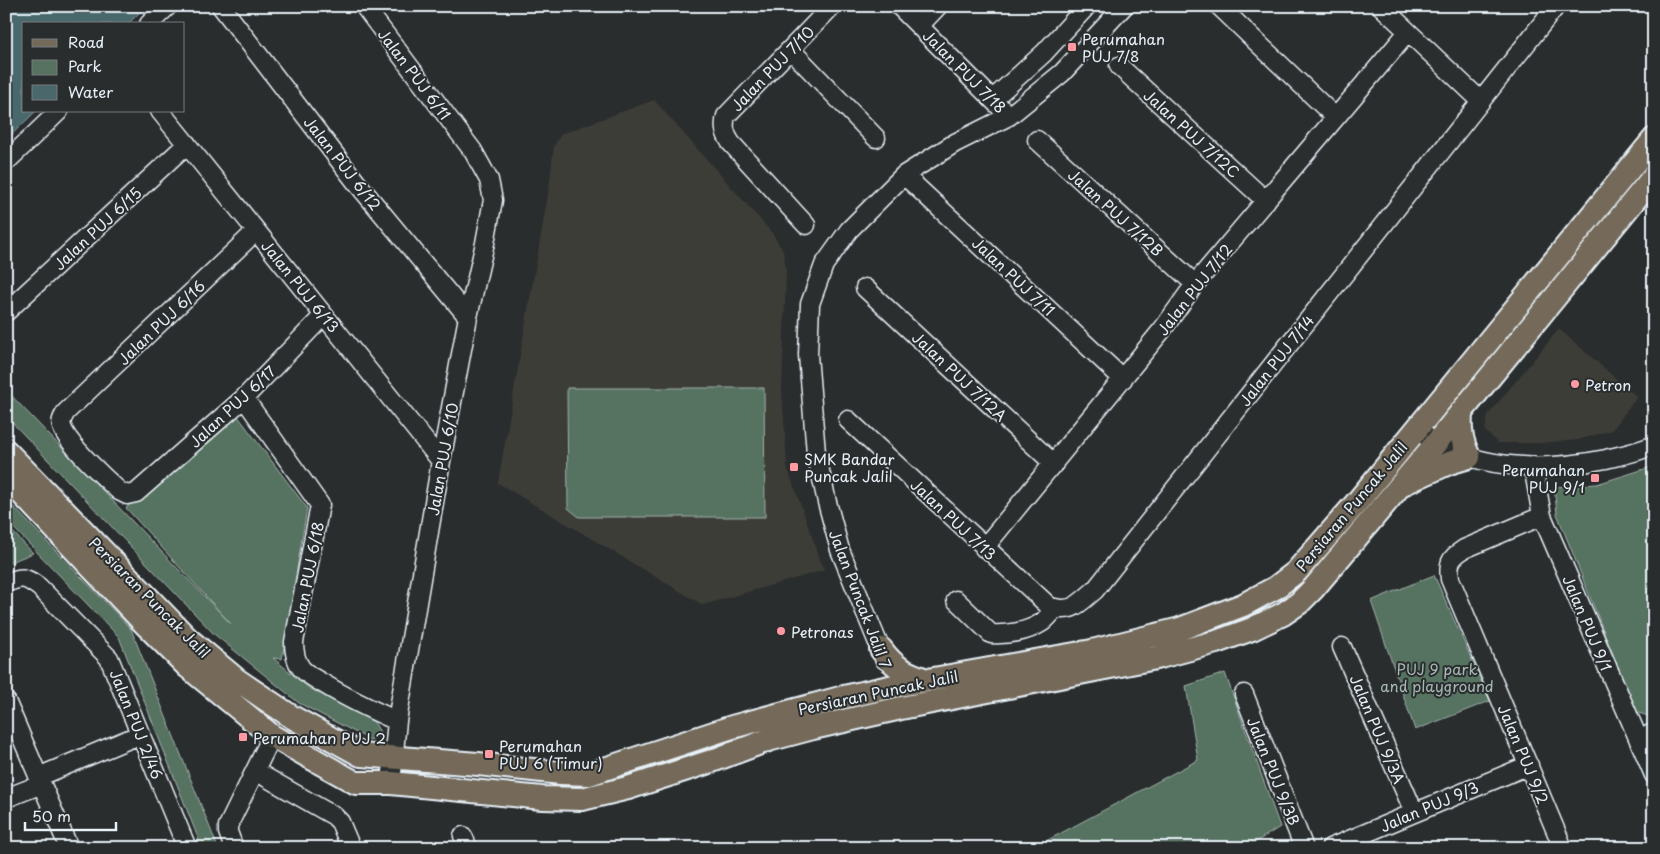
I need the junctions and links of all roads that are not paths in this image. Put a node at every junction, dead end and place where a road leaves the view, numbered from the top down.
1 (168, 6) edge
2 (221, 6) edge
3 (364, 6) edge
4 (832, 6) edge
5 (900, 6) edge
6 (938, 6) edge
7 (1087, 6) edge
8 (1124, 6) edge
9 (1219, 6) edge
10 (1381, 6) edge
11 (1547, 9) edge
12 (151, 22) edge
13 (920, 25) junction
14 (1408, 32) junction
15 (791, 50) junction
16 (1118, 66) dead end
17 (993, 99) junction
18 (1481, 101) junction
19 (58, 112) edge
20 (161, 112) edge
21 (1009, 116) junction
22 (1335, 117) junction
23 (876, 138) dead end
24 (1654, 139) edge
25 (1037, 140) dead end
26 (466, 142) joint
27 (187, 144) junction
28 (6, 162) edge
29 (904, 175) junction
30 (1654, 176) edge
31 (1266, 201) junction
32 (806, 225) dead end
33 (256, 231) junction
34 (1195, 284) junction
35 (866, 288) dead end
36 (6, 312) edge
37 (324, 315) junction
38 (468, 317) junction
39 (1123, 379) junction
40 (244, 398) junction
41 (1461, 412) junction
42 (848, 420) dead end
43 (1416, 428) junction
44 (1436, 443) junction
45 (1654, 445) edge
46 (6, 451) edge
47 (1469, 457) junction
48 (441, 461) junction
49 (1054, 464) junction
50 (1533, 466) junction
51 (6, 477) edge
52 (1400, 485) junction
53 (136, 493) joint
54 (1542, 516) junction
55 (984, 548) junction
56 (13, 580) edge
57 (956, 600) dead end
58 (1060, 609) junction
59 (1342, 647) dead end
60 (881, 649) junction
61 (928, 680) junction
62 (894, 686) junction
63 (859, 694) junction
64 (1244, 694) dead end
65 (6, 701) edge
66 (901, 708) junction
67 (398, 721) junction
68 (141, 734) junction
69 (272, 736) junction
70 (1646, 736) edge
71 (394, 757) junction
72 (1529, 765) junction
73 (255, 771) junction
74 (1654, 776) edge
75 (40, 780) junction
76 (391, 784) junction
77 (6, 798) edge
78 (1414, 812) junction
79 (69, 848) edge
80 (188, 848) edge
81 (234, 848) edge
82 (351, 848) edge
83 (1304, 848) edge
84 (1330, 848) edge
85 (1563, 848) edge

1 - 12 street
2 - 38 street, Jalan PUJ 6/12
3 - 26 street, Jalan PUJ 6/11
4 - 15 street, Jalan PUJ 7/10
5 - 13 street, Jalan PUJ 7/18
6 - 13 street
7 - 17 street
8 - 21 street, Jalan Puncak Jalil 7
9 - 22 street
10 - 14 street
11 - 18 street, Jalan PUJ 7/14
13 - 17 street, Jalan PUJ 7/18
14 - 18 street
14 - 22 street, Jalan PUJ 7/12
15 - 23 street
15 - 32 street, Jalan PUJ 7/10
16 - 31 street, Jalan PUJ 7/12C
17 - 21 street, Jalan PUJ 7/18
18 - 58 street, Jalan PUJ 7/14
19 - 28 street
20 - 27 street, Jalan PUJ 6/13
21 - 29 street, Jalan Puncak Jalil 7
22 - 31 street, Jalan PUJ 7/12
24 - 43 main road, Persiaran Puncak Jalil
25 - 34 street, Jalan PUJ 7/12B
26 - 38 street, Jalan PUJ 6/10
27 - 33 street, Jalan PUJ 6/13
27 - 36 street, Jalan PUJ 6/15
29 - 39 street, Jalan PUJ 7/11
29 - 60 street, Jalan Puncak Jalil 7
30 - 41 main road, Persiaran Puncak Jalil
31 - 34 street, Jalan PUJ 7/12
33 - 37 street, Jalan PUJ 6/13
33 - 53 street, Jalan PUJ 6/16
34 - 39 street, Jalan PUJ 7/12
35 - 49 street, Jalan PUJ 7/12A
37 - 40 street, Jalan PUJ 6/17
37 - 48 street, Jalan PUJ 6/13
38 - 48 street, Jalan PUJ 6/10
39 - 49 street, Jalan PUJ 7/12
40 - 53 street, Jalan PUJ 6/17
40 - 67 street, Jalan PUJ 6/18
41 - 44 main road, Persiaran Puncak Jalil
41 - 47 main road
42 - 55 street, Jalan PUJ 7/13
43 - 44 street
43 - 61 main road, Persiaran Puncak Jalil
44 - 47 street
44 - 52 main road, Persiaran Puncak Jalil
45 - 50 street
46 - 71 main road, Persiaran Puncak Jalil
47 - 50 street
47 - 52 main road
48 - 67 street, Jalan PUJ 6/10
49 - 55 street, Jalan PUJ 7/12
50 - 54 street, Jalan PUJ 9/1
51 - 69 main road, Persiaran Puncak Jalil
52 - 66 main road, Persiaran Puncak Jalil
54 - 70 street, Jalan PUJ 9/1
54 - 72 street, Jalan PUJ 9/2
55 - 58 street, Jalan PUJ 7/13
56 - 68 street, Jalan PUJ 2/46
57 - 58 street, Jalan PUJ 7/14
59 - 78 street, Jalan PUJ 9/3A
60 - 61 main road
60 - 62 street, Jalan Puncak Jalil 7
60 - 63 main road
61 - 62 main road, Persiaran Puncak Jalil
62 - 63 main road, Persiaran Puncak Jalil
62 - 66 street, Jalan Puncak Jalil 7
63 - 71 main road, Persiaran Puncak Jalil
64 - 83 street, Jalan PUJ 9/3B
65 - 75 street
66 - 76 main road, Persiaran Puncak Jalil
67 - 71 street, Jalan PUJ 6/10
68 - 75 street
68 - 80 street, Jalan PUJ 2/46
69 - 73 street
69 - 76 main road, Persiaran Puncak Jalil
70 - 74 street, Jalan PUJ 9/1
71 - 76 street, Jalan PUJ 6/10
72 - 78 street, Jalan PUJ 9/3
72 - 85 street, Jalan PUJ 9/2
73 - 81 street
73 - 82 street
75 - 77 street
75 - 79 street
78 - 84 street, Jalan PUJ 9/3

